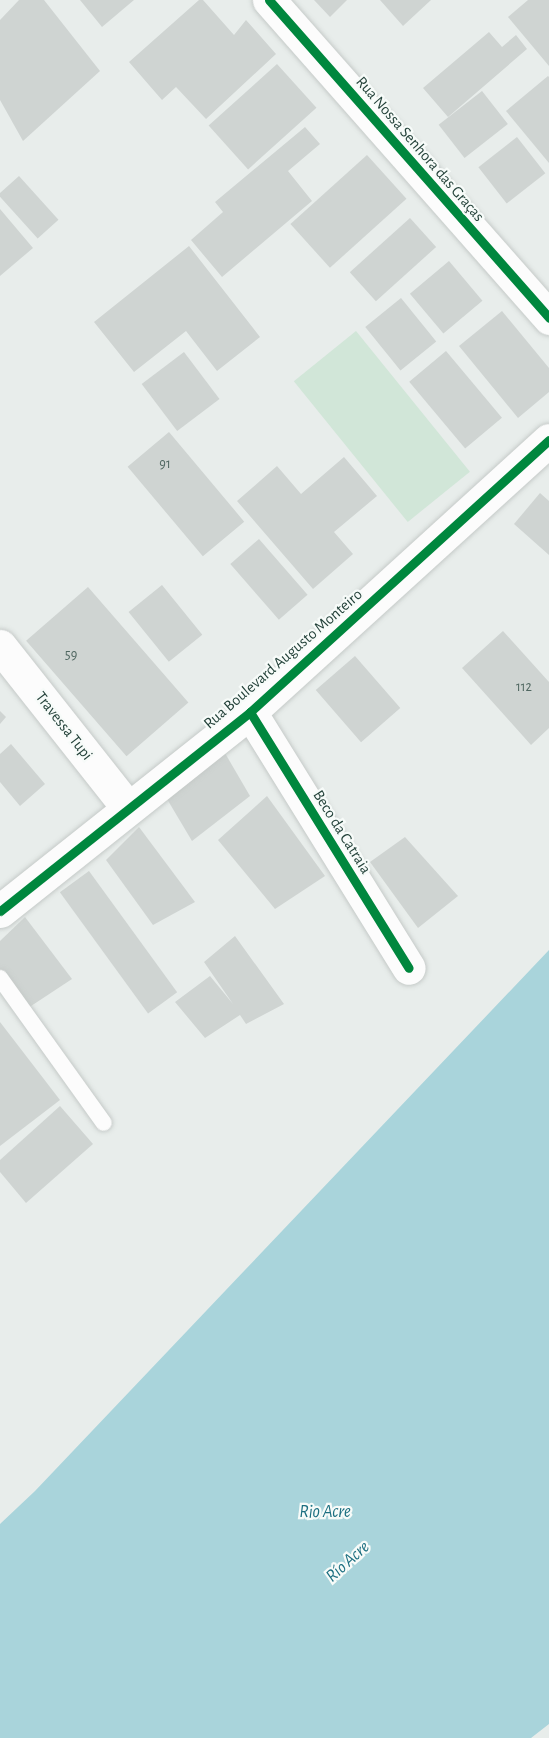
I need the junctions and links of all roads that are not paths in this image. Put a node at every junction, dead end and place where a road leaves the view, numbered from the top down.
1 (269, 0) edge
2 (549, 318) edge
3 (549, 440) edge
4 (0, 646) edge
5 (250, 712) junction
6 (128, 807) junction
7 (0, 911) edge
8 (409, 968) dead end
9 (0, 978) edge
10 (104, 1123) dead end

1 - 2 street, Rua Nossa Senhora das Graças
3 - 5 street, Rua Boulevard Augusto Monteiro
4 - 6 street, Travessa Tupi
5 - 6 street, Rua Boulevard Augusto Monteiro
5 - 8 street, Beco da Catraia
6 - 7 street, Rua Boulevard Augusto Monteiro
9 - 10 lane

